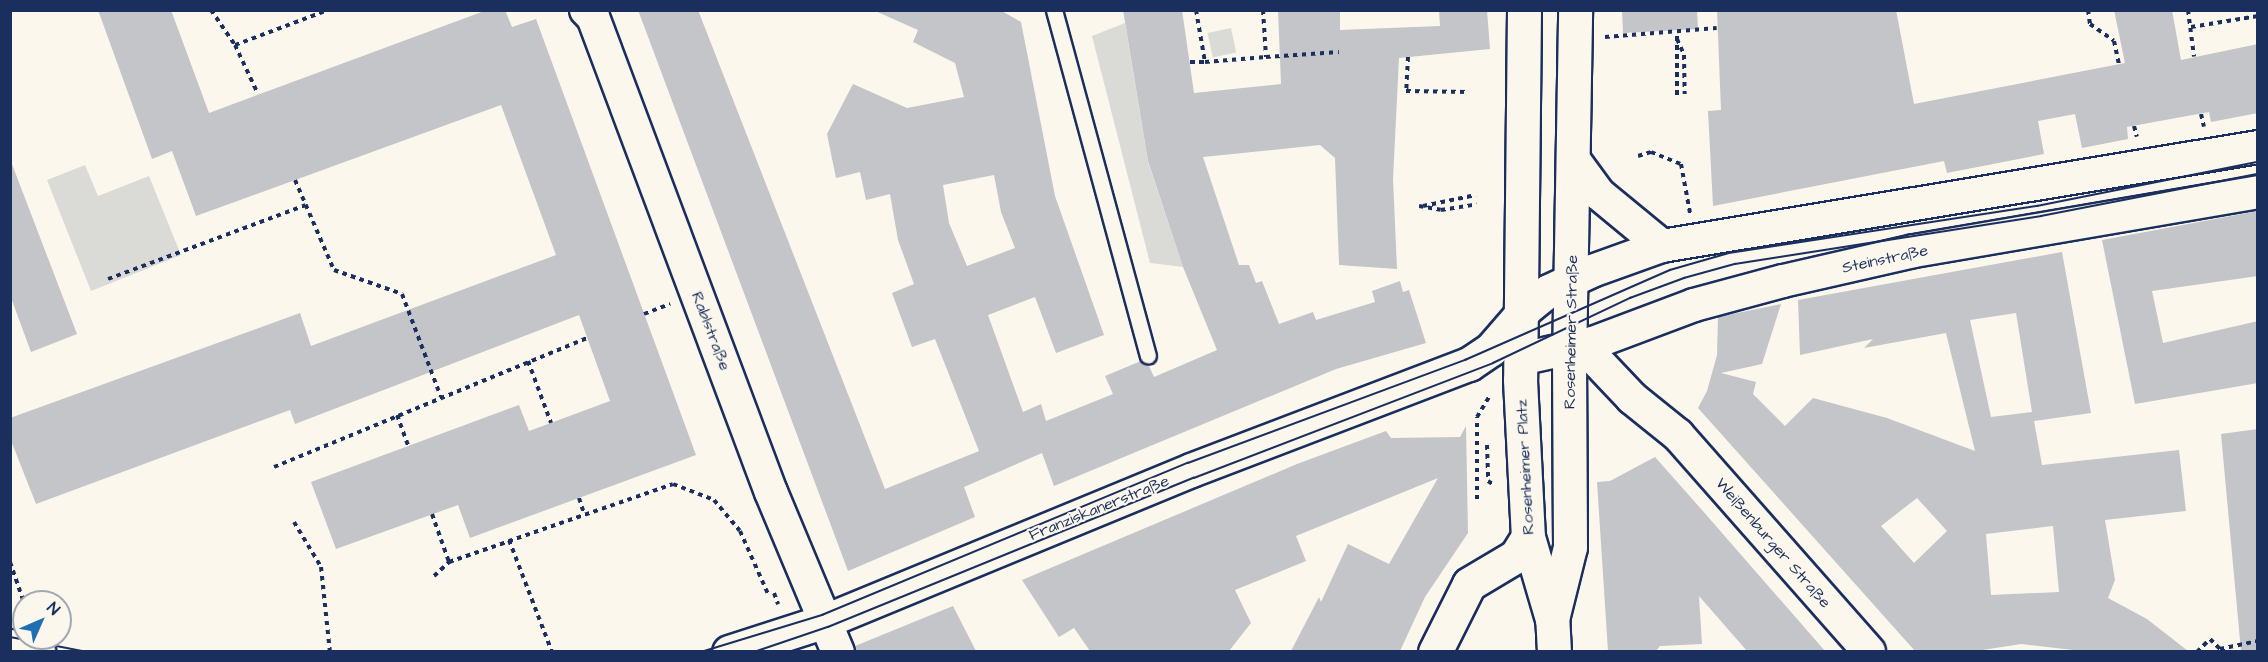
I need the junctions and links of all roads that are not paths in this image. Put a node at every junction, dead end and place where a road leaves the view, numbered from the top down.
1 (586, 10) edge
2 (1054, 10) edge
3 (1524, 10) edge
4 (1575, 10) edge
5 (2258, 147) edge
6 (1574, 160) junction
7 (2258, 192) edge
8 (1662, 246) junction
9 (1572, 281) junction
10 (1523, 312) junction
11 (1149, 355) dead end
12 (1584, 355) junction
13 (1521, 359) junction
14 (1469, 364) junction
15 (1528, 537) junction
16 (1552, 619) junction
17 (825, 621) junction
18 (729, 651) edge
19 (838, 651) edge
20 (1435, 651) edge
21 (1554, 651) edge
22 (1869, 651) edge

1 - 17 street, Rablstraße
2 - 11 lane
3 - 10 main road
4 - 6 main road, Rosenheimer Straße
5 - 8 street
6 - 8 street
6 - 9 main road, Rosenheimer Straße
7 - 12 street, Steinstraße
8 - 9 street
9 - 10 street
9 - 12 main road, Rosenheimer Straße
10 - 13 main road, Rosenheimer Platz
10 - 14 main road, Franziskanerstraße
12 - 13 street, Steinstraße
12 - 16 main road, Rosenheimer Straße
12 - 22 street, Weißenburger Straße
13 - 14 main road, Franziskanerstraße
13 - 15 main road, Rosenheimer Platz
14 - 17 main road, Franziskanerstraße
15 - 16 main road, Rosenheimer Platz
15 - 20 main road
16 - 21 main road, Rosenheimer Straße
17 - 18 main road, Franziskanerstraße
17 - 19 street, Rablstraße

